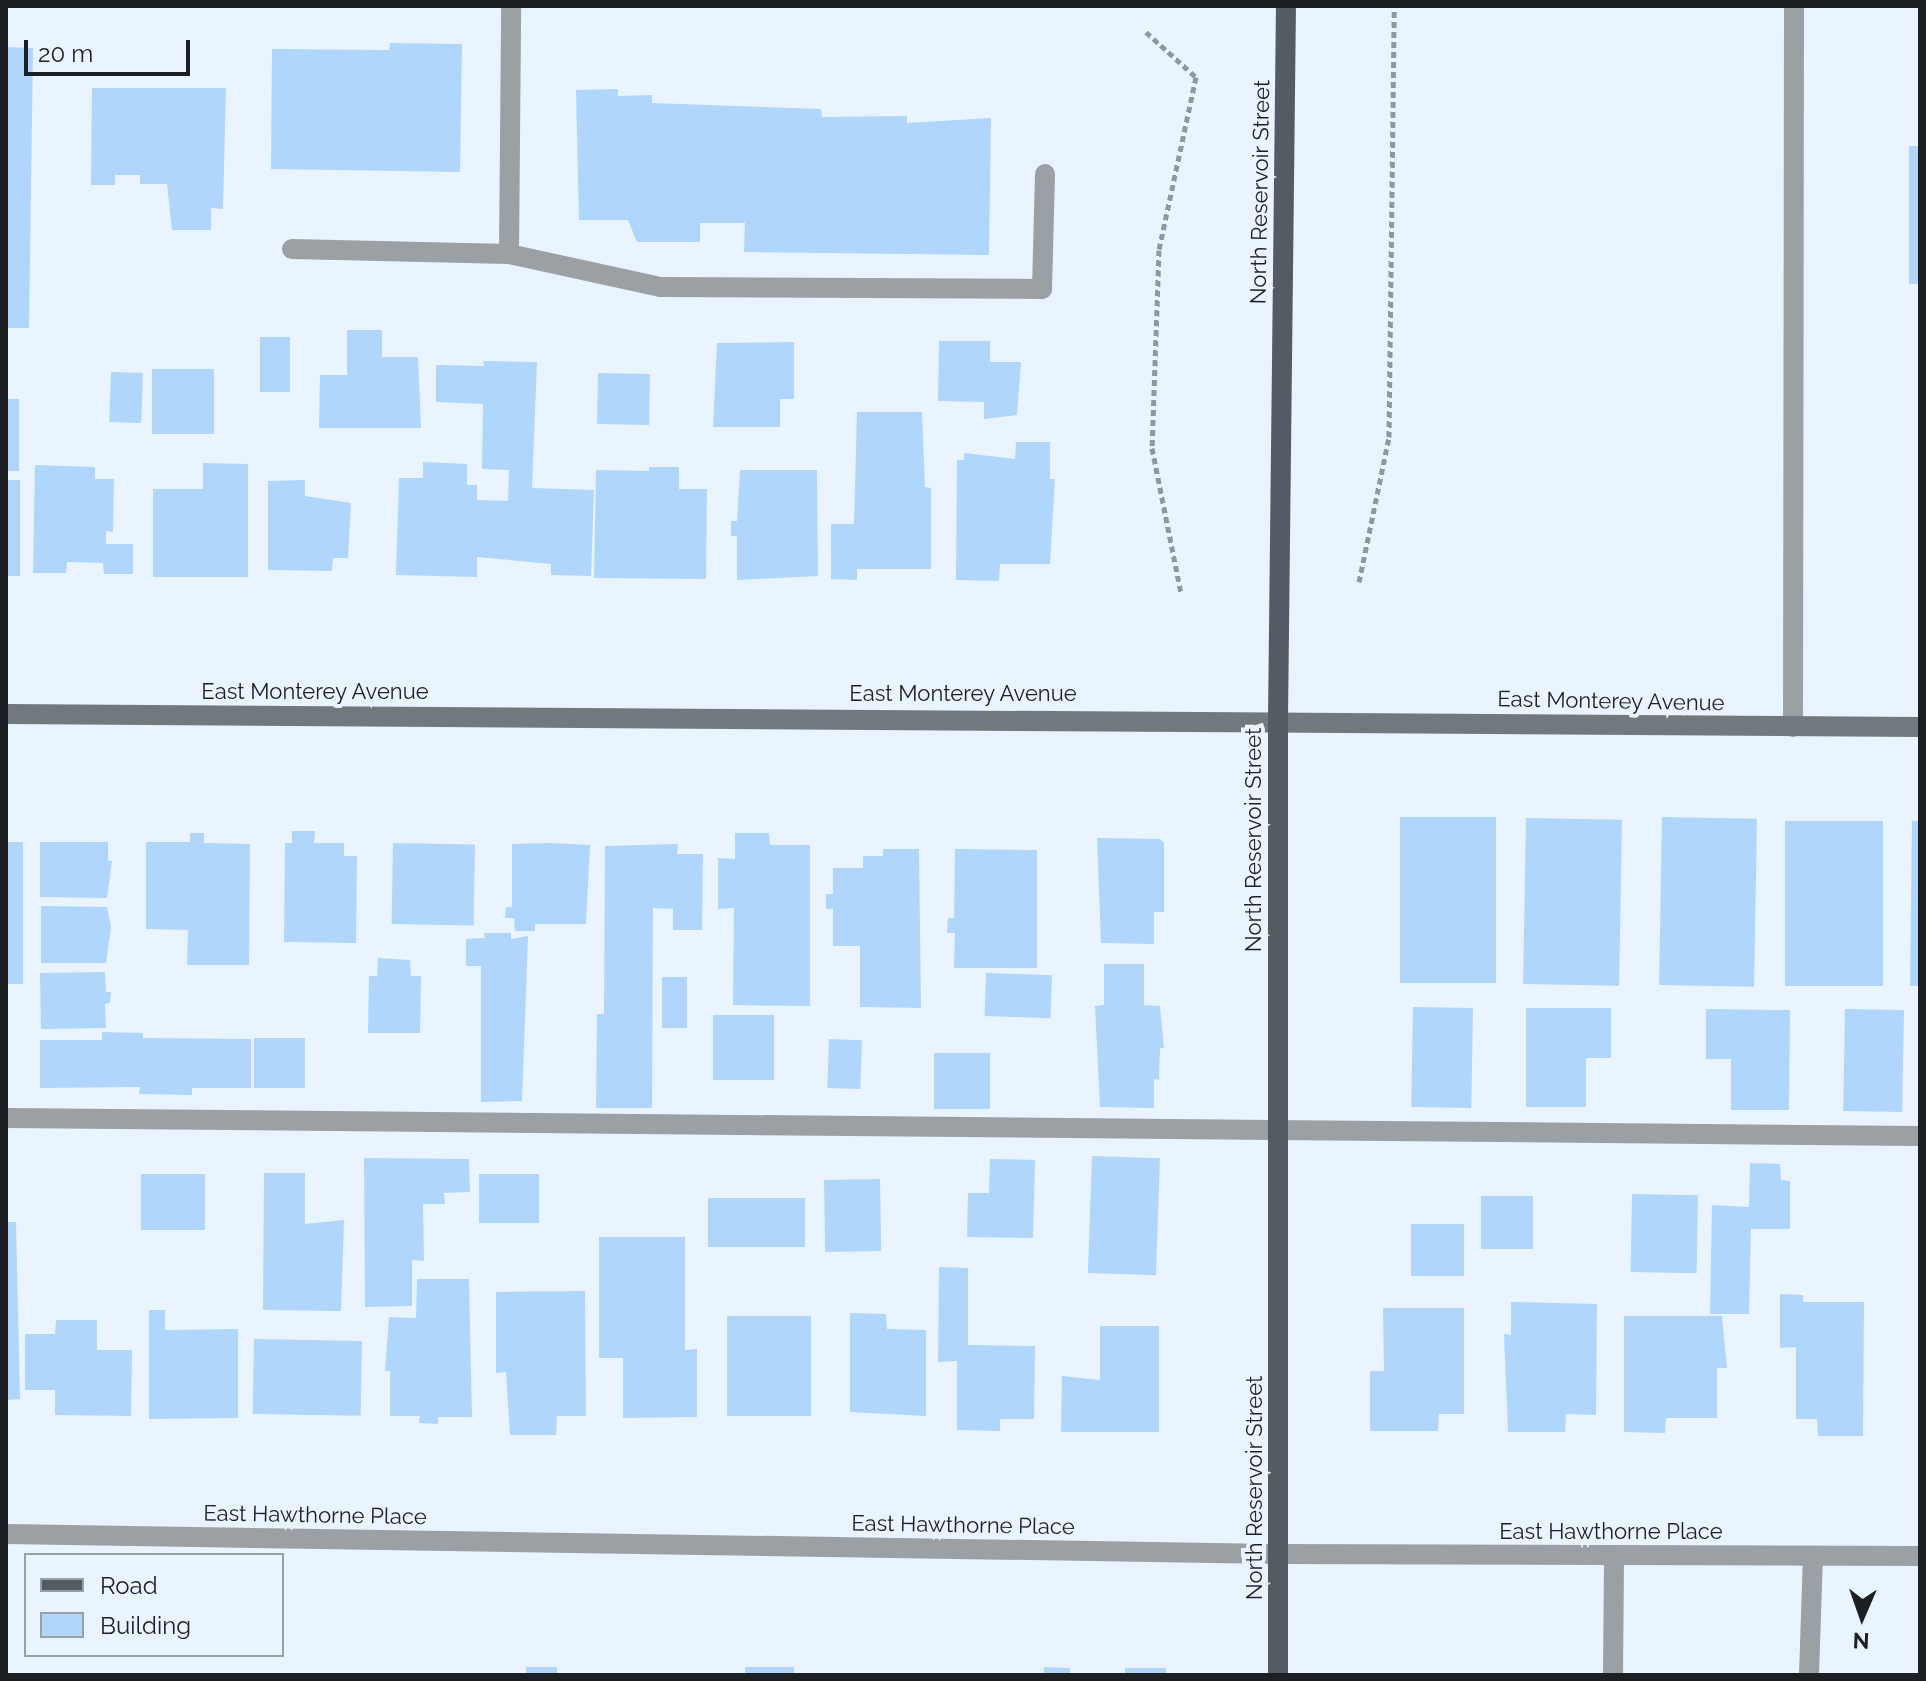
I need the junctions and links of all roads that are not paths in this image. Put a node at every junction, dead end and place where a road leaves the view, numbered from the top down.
1 (511, 6) edge
2 (1286, 6) edge
3 (1794, 6) edge
4 (1045, 174) dead end
5 (292, 249) dead end
6 (509, 254) junction
7 (6, 714) edge
8 (1278, 719) junction
9 (1793, 727) junction
10 (1920, 727) edge
11 (6, 1118) edge
12 (1279, 1131) junction
13 (1920, 1136) edge
14 (6, 1534) edge
15 (1279, 1554) junction
16 (1614, 1556) junction
17 (1813, 1556) junction
18 (1920, 1556) edge
19 (1278, 1675) edge
20 (1613, 1675) edge
21 (1809, 1675) edge

1 - 6 street
2 - 8 main road, North Reservoir Street
3 - 9 street
4 - 6 street
5 - 6 street
7 - 8 street, East Monterey Avenue
8 - 9 street, East Monterey Avenue
8 - 12 main road, North Reservoir Street
9 - 10 street, East Monterey Avenue
11 - 12 street
12 - 13 street
12 - 15 main road, North Reservoir Street
14 - 15 street, East Hawthorne Place
15 - 16 street, East Hawthorne Place
15 - 19 main road, North Reservoir Street
16 - 17 street, East Hawthorne Place
16 - 20 street
17 - 18 street, East Hawthorne Place
17 - 21 street

